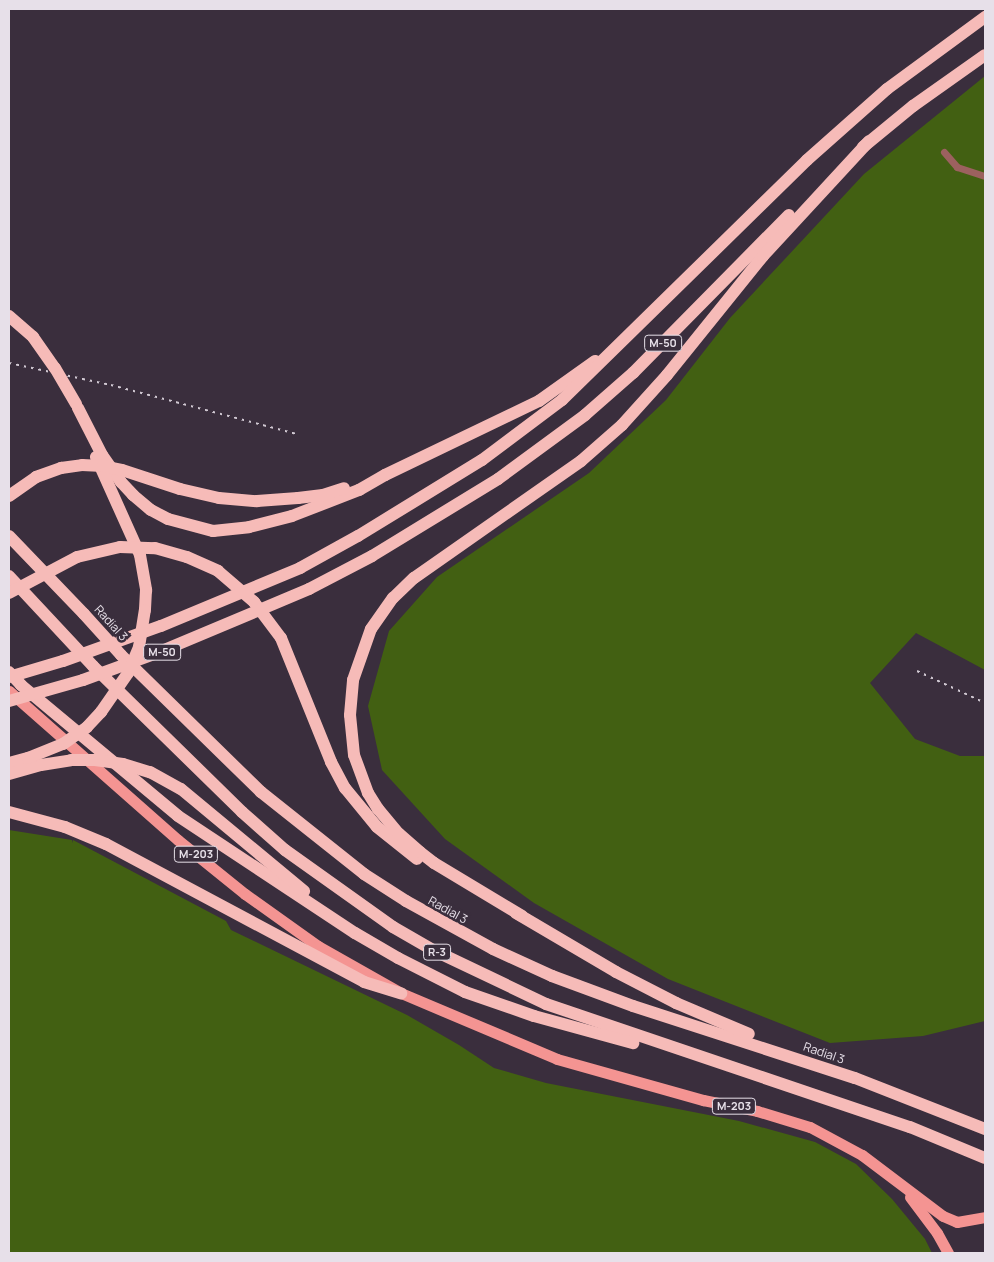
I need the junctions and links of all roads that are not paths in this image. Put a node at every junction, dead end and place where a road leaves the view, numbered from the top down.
1 (985, 17) edge
2 (985, 55) edge
3 (869, 141) junction
4 (944, 152) dead end
5 (985, 176) edge
6 (9, 316) edge
7 (624, 342) junction
8 (77, 406) junction
9 (385, 475) junction
10 (10, 495) edge
11 (9, 536) edge
12 (9, 576) edge
13 (9, 593) edge
14 (9, 672) edge
15 (9, 676) edge
16 (9, 691) edge
17 (9, 701) edge
18 (9, 763) edge
19 (9, 774) edge
20 (9, 812) edge
21 (522, 916) junction
22 (401, 993) junction
23 (534, 1016) junction
24 (758, 1078) junction
25 (925, 1103) junction
26 (982, 1127) edge
27 (985, 1158) edge
28 (898, 1182) junction
29 (985, 1217) edge
30 (948, 1253) edge

1 - 7 highway, M-50
2 - 3 highway, M-50
3 - 17 highway, M-50, bridge
3 - 21 highway
4 - 5 street
6 - 8 highway, bridge
7 - 9 highway
7 - 15 highway, M-50, bridge
8 - 9 highway
8 - 18 highway, bridge
9 - 10 highway, bridge
11 - 25 highway, Radial 3 / R-3
12 - 24 highway, R-3
13 - 21 highway, bridge
14 - 23 highway
16 - 22 main road, M-203
19 - 23 highway, bridge
20 - 22 highway
21 - 25 highway
22 - 28 main road, M-203
23 - 24 highway
24 - 27 highway, R-3
25 - 26 highway, Radial 3 / R-3
28 - 29 main road
28 - 30 main road, M-203

